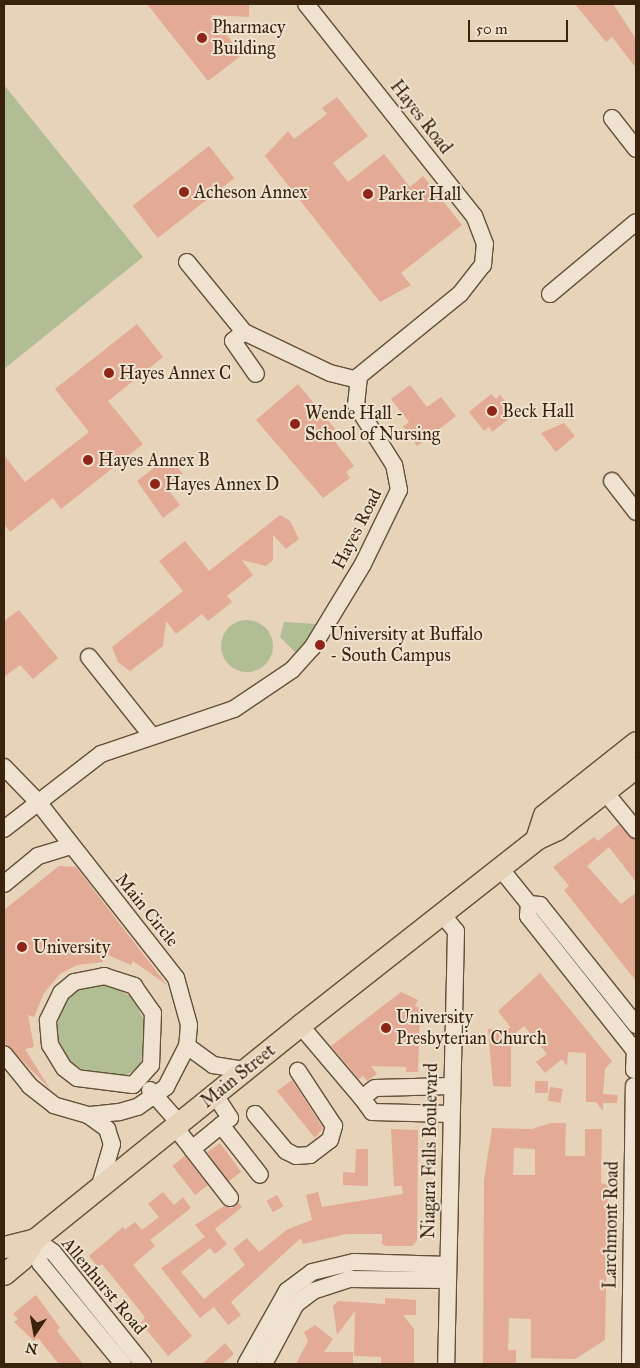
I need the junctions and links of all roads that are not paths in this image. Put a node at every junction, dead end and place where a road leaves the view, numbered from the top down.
1 (306, 4) edge
2 (612, 118) dead end
3 (636, 149) edge
4 (634, 229) edge
5 (188, 262) dead end
6 (550, 294) dead end
7 (244, 332) junction
8 (256, 374) dead end
9 (358, 380) junction
10 (612, 481) dead end
11 (636, 512) edge
12 (88, 657) dead end
13 (151, 735) junction
14 (636, 742) edge
15 (4, 767) edge
16 (636, 767) edge
17 (605, 792) junction
18 (38, 802) junction
19 (4, 829) edge
20 (636, 830) edge
21 (536, 839) junction
22 (70, 846) junction
23 (500, 868) junction
24 (4, 884) edge
25 (529, 904) junction
26 (442, 914) junction
27 (300, 1025) junction
28 (636, 1025) edge
29 (188, 1046) junction
30 (4, 1054) edge
31 (246, 1070) junction
32 (298, 1072) dead end
33 (635, 1078) edge
34 (142, 1080) junction
35 (451, 1086) junction
36 (215, 1095) junction
37 (156, 1096) junction
38 (362, 1098) junction
39 (255, 1114) dead end
40 (451, 1114) junction
41 (88, 1115) junction
42 (177, 1125) junction
43 (221, 1125) junction
44 (192, 1149) junction
45 (260, 1175) dead end
46 (100, 1186) junction
47 (230, 1198) dead end
48 (35, 1239) junction
49 (634, 1241) edge
50 (4, 1247) edge
51 (324, 1268) junction
52 (448, 1272) junction
53 (4, 1274) edge
54 (329, 1284) junction
55 (266, 1344) junction
56 (123, 1364) edge
57 (143, 1364) edge
58 (246, 1364) edge
59 (264, 1364) edge
60 (446, 1364) edge
61 (630, 1364) edge

1 - 9 street, Hayes Road
2 - 3 street
4 - 6 street
5 - 7 street
7 - 8 street
7 - 9 street
9 - 13 street, Hayes Road
10 - 11 street
12 - 13 street
13 - 18 street, Hayes Road
14 - 21 main road
15 - 18 street, Main Circle
16 - 17 main road, Main Street
17 - 20 street
17 - 21 main road, Main Street
18 - 19 street, Hayes Road
18 - 22 street, Main Circle
21 - 23 main road, Main Street
22 - 24 street
22 - 29 street, Main Circle
23 - 25 street
23 - 26 main road, Main Street
25 - 28 street
25 - 33 street, Larchmont Road
26 - 27 main road, Main Street
26 - 35 street, Niagara Falls Boulevard
27 - 31 main road, Main Street
27 - 38 street
29 - 31 street
29 - 37 street, Main Circle
30 - 41 street
31 - 36 main road, Main Street
32 - 39 street
33 - 49 street, Larchmont Road
34 - 34 street
34 - 37 street
35 - 38 street
35 - 40 street, Niagara Falls Boulevard
36 - 42 main road, Main Street
36 - 43 street
37 - 41 street, Main Circle
37 - 42 street
38 - 40 street
40 - 52 street, Niagara Falls Boulevard
41 - 46 street
42 - 44 street
42 - 46 main road, Main Street
43 - 44 street
43 - 45 street
44 - 47 street
46 - 48 main road, Main Street
48 - 50 main road, Main Street
48 - 53 main road, Main Street
48 - 56 street, Allenhurst Road
48 - 57 street, Allenhurst Road
49 - 61 street, Larchmont Road
51 - 52 street
51 - 54 street
51 - 55 street
52 - 54 street
52 - 60 street, Niagara Falls Boulevard
54 - 55 street
55 - 58 street
55 - 59 street

